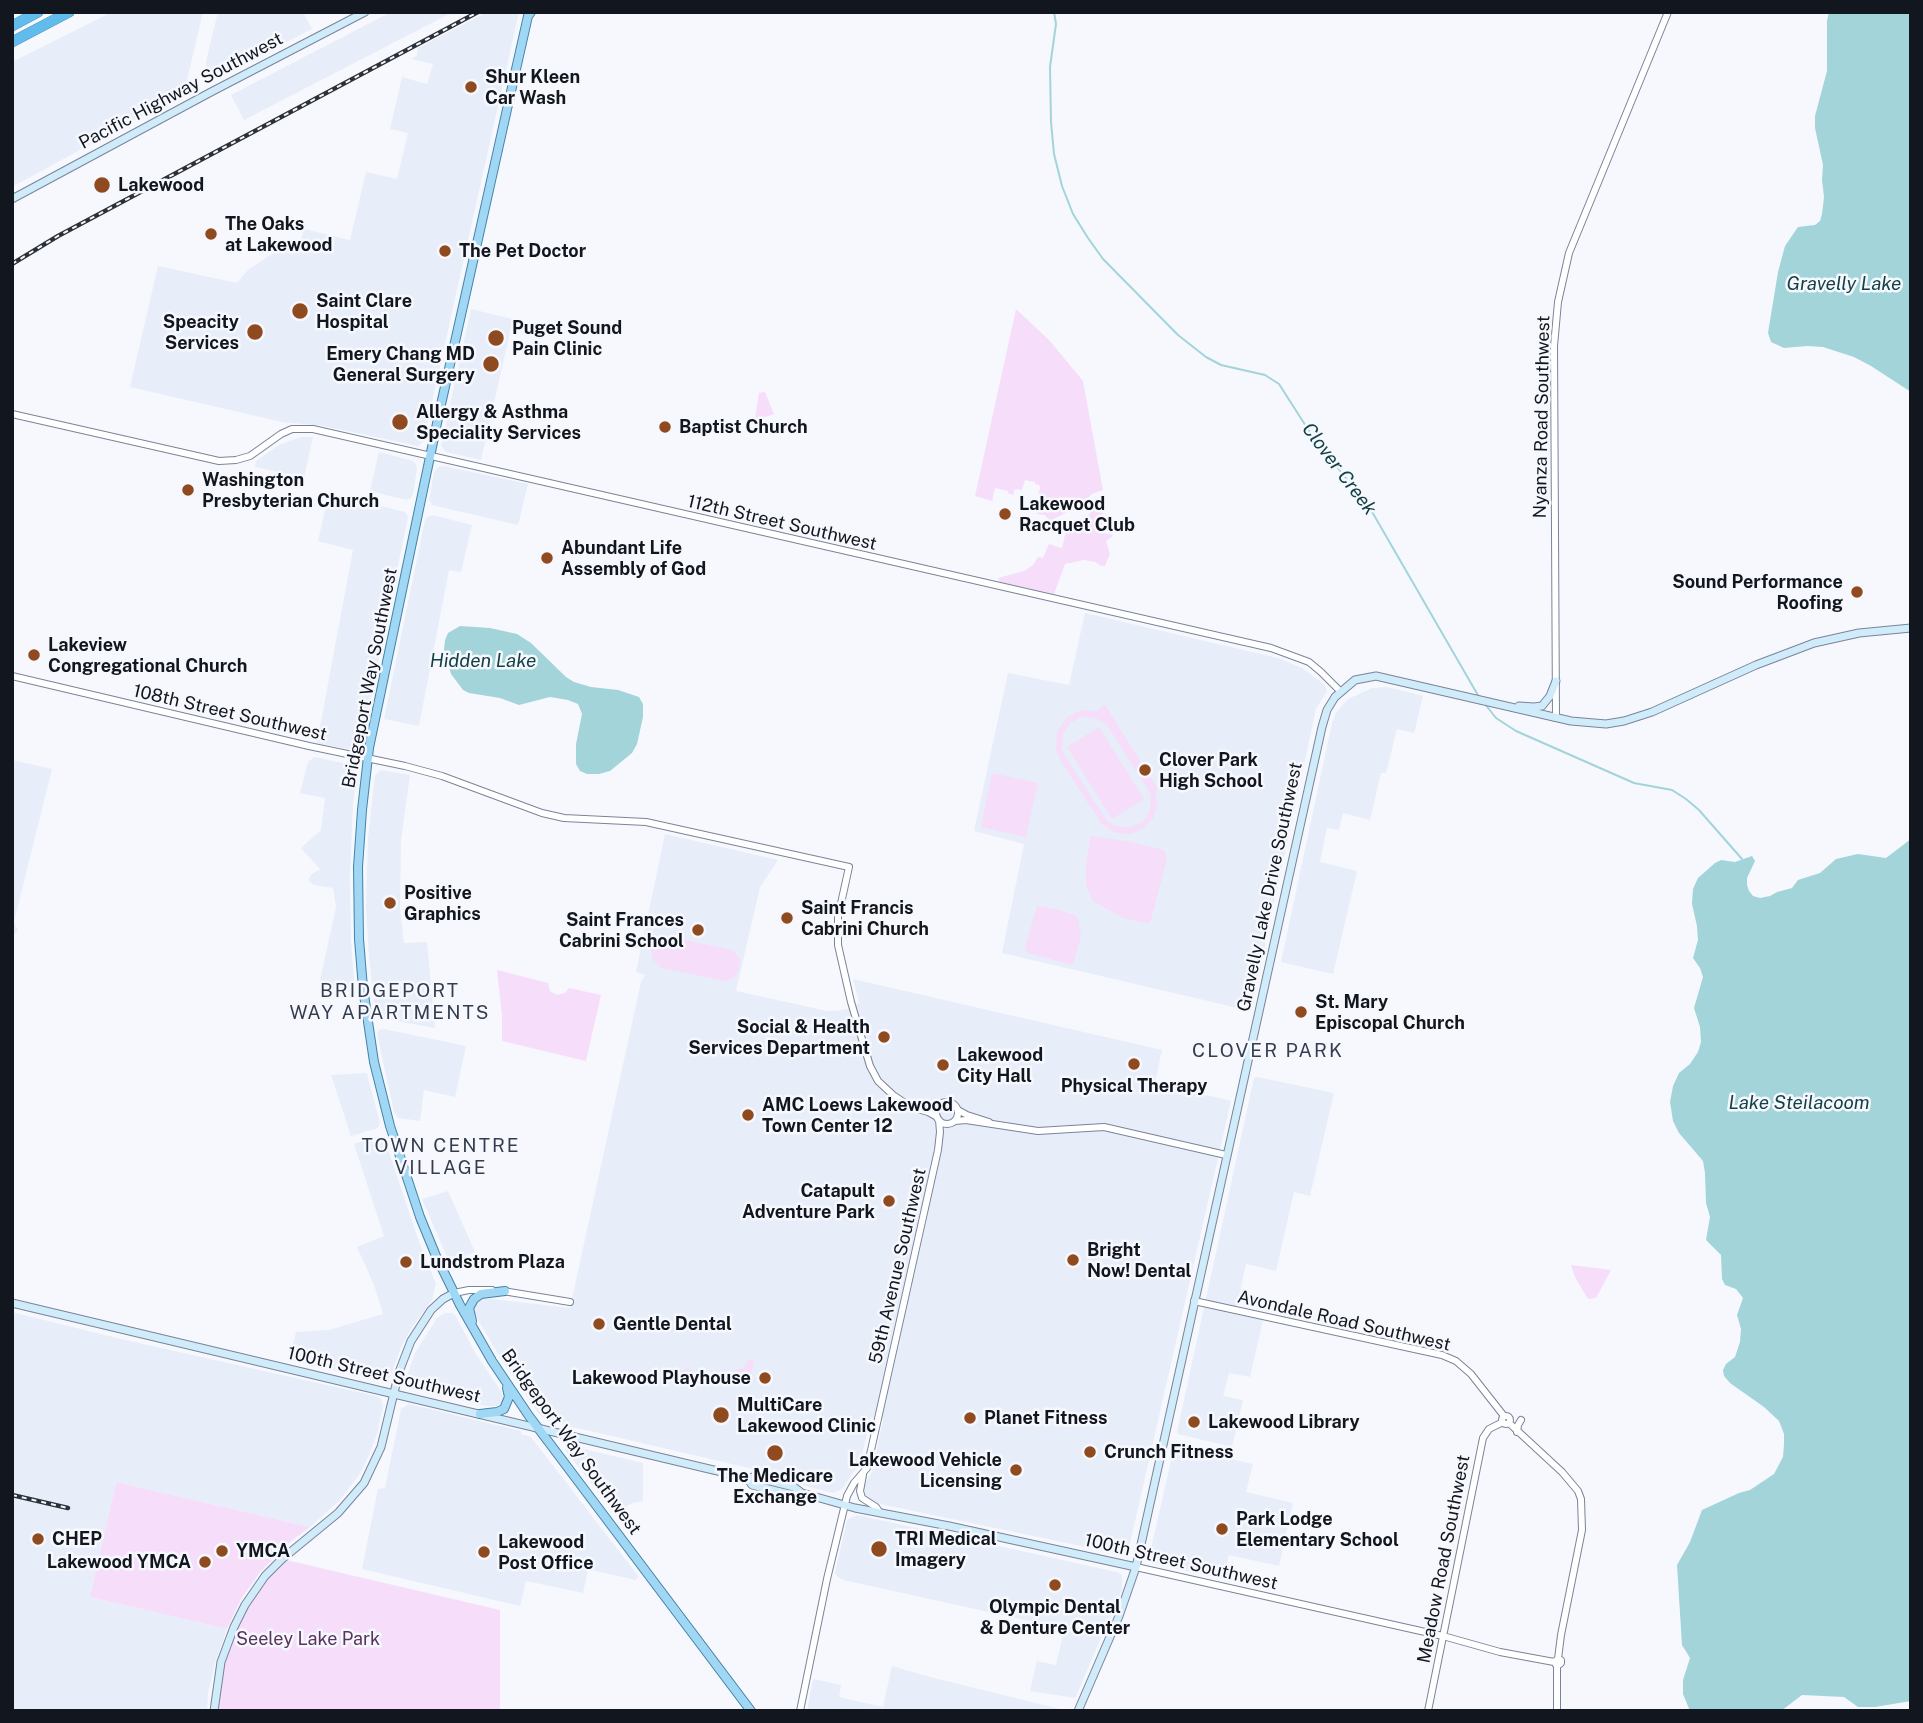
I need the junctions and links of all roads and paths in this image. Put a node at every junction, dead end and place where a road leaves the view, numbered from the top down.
1 (38, 12) edge
2 (69, 12) edge
3 (365, 12) edge
4 (1668, 12) edge
5 (529, 13) edge
6 (12, 26) edge
7 (12, 42) edge
8 (12, 199) edge
9 (12, 414) edge
10 (429, 456) junction
11 (1911, 628) edge
12 (12, 676) edge
13 (1556, 681) junction
14 (1340, 691) junction
15 (1501, 705) junction
16 (1556, 718) junction
17 (368, 759) junction
18 (900, 1100) junction
19 (940, 1105) junction
20 (958, 1110) junction
21 (938, 1119) junction
22 (952, 1123) junction
23 (994, 1124) junction
24 (938, 1150) junction
25 (1226, 1155) junction
26 (505, 1291) junction
27 (454, 1293) junction
28 (1195, 1301) junction
29 (570, 1302) dead end
30 (12, 1303) edge
31 (474, 1330) junction
32 (501, 1376) junction
33 (394, 1393) junction
34 (480, 1414) junction
35 (1521, 1420) dead end
36 (1505, 1421) junction
37 (536, 1427) junction
38 (1517, 1432) junction
39 (867, 1468) junction
40 (845, 1505) junction
41 (880, 1513) junction
42 (1136, 1567) junction
43 (1444, 1636) junction
44 (1556, 1662) junction
45 (214, 1711) edge
46 (751, 1711) edge
47 (800, 1711) edge
48 (1078, 1711) edge
49 (1428, 1711) edge
50 (1557, 1711) edge

1 - 6 highway
2 - 7 highway
3 - 8 main road, Pacific Highway Southwest
4 - 13 street, Nyanza Road Southwest
5 - 10 main road, Bridgeport Way Southwest
9 - 10 street, 112th Street Southwest
10 - 14 street, 112th Street Southwest
10 - 17 main road, Bridgeport Way Southwest
11 - 16 main road
12 - 17 street, 108th Street Southwest
13 - 15 main road
13 - 16 street, Nyanza Road Southwest
14 - 15 main road
14 - 25 main road, Gravelly Lake Drive Southwest
15 - 16 main road
17 - 18 street, 108th Street Southwest
17 - 27 main road, Bridgeport Way Southwest
18 - 19 street
18 - 21 street
19 - 20 street
19 - 21 street
20 - 22 street
20 - 23 street
21 - 22 street
21 - 24 street, 59th Avenue Southwest
22 - 23 street
22 - 24 street, 59th Avenue Southwest
23 - 25 street
24 - 39 street, 59th Avenue Southwest
25 - 28 main road, Gravelly Lake Drive Southwest
26 - 27 street
26 - 29 street
26 - 31 main road
27 - 31 main road, Bridgeport Way Southwest
27 - 33 main road
28 - 36 street, Avondale Road Southwest
28 - 42 main road, Gravelly Lake Drive Southwest
30 - 33 main road, 100th Street Southwest
31 - 32 main road, Bridgeport Way Southwest
32 - 34 main road
32 - 37 main road, Bridgeport Way Southwest
33 - 34 main road, 100th Street Southwest
33 - 45 main road
34 - 37 main road, 100th Street Southwest
35 - 38 street
36 - 38 street, Avondale Road Southwest
36 - 43 street, Meadow Road Southwest
37 - 40 main road, 100th Street Southwest
37 - 46 main road, Bridgeport Way Southwest
38 - 44 street, Avondale Road Southwest
39 - 40 street, 59th Avenue Southwest
39 - 41 street
40 - 41 main road, 100th Street Southwest
40 - 47 street, 59th Avenue Southwest
41 - 42 main road, 100th Street Southwest
42 - 43 street, 100th Street Southwest
42 - 48 main road, Gravelly Lake Drive Southwest
43 - 44 street, 100th Street Southwest
43 - 49 street, Meadow Road Southwest
44 - 50 street, Avondale Road Southwest

